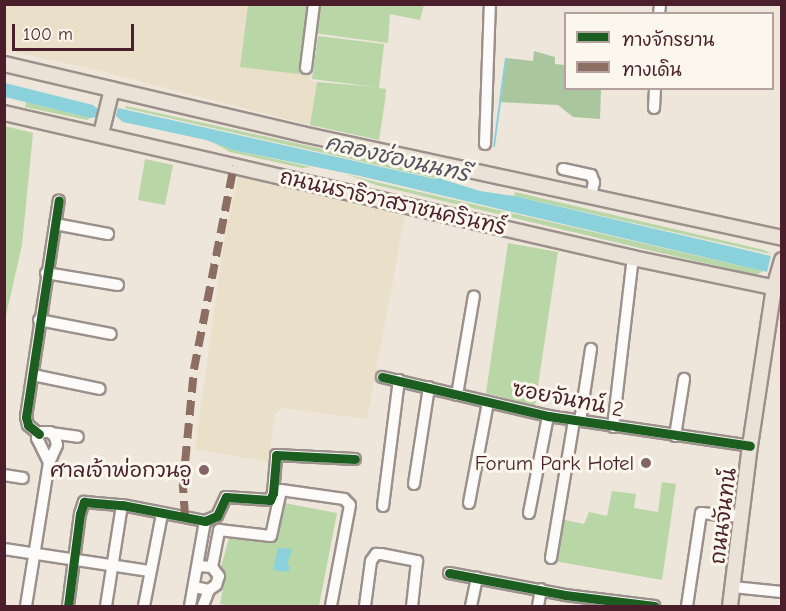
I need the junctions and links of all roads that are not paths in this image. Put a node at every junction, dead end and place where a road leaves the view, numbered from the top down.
1 (314, 4) edge
2 (490, 4) edge
3 (4, 64) edge
4 (306, 68) dead end
5 (112, 89) junction
6 (655, 90) edge
7 (654, 108) dead end
8 (4, 112) edge
9 (101, 134) junction
10 (485, 144) dead end
11 (562, 169) dead end
12 (591, 196) junction
13 (59, 200) dead end
14 (55, 224) junction
15 (108, 234) dead end
16 (782, 238) edge
17 (633, 258) junction
18 (782, 260) edge
19 (46, 273) junction
20 (118, 285) dead end
21 (778, 285) edge
22 (474, 296) dead end
23 (39, 320) junction
24 (111, 334) dead end
25 (591, 349) dead end
26 (33, 375) junction
27 (382, 377) dead end
28 (399, 380) junction
29 (684, 380) dead end
30 (429, 387) junction
31 (100, 389) dead end
32 (457, 395) junction
33 (488, 402) junction
34 (548, 416) junction
35 (577, 420) junction
36 (613, 427) junction
37 (51, 433) junction
38 (39, 434) junction
39 (675, 436) junction
40 (78, 437) dead end
41 (750, 446) junction
42 (355, 459) dead end
43 (49, 463) junction
44 (4, 475) edge
45 (23, 478) dead end
46 (414, 484) dead end
47 (469, 502) dead end
48 (122, 505) junction
49 (383, 506) dead end
50 (529, 513) dead end
51 (162, 514) junction
52 (741, 517) junction
53 (205, 521) junction
54 (4, 549) edge
55 (35, 554) junction
56 (551, 558) dead end
57 (75, 560) junction
58 (113, 566) junction
59 (198, 566) junction
60 (212, 567) junction
61 (149, 571) junction
62 (449, 573) dead end
63 (477, 578) junction
64 (194, 587) junction
65 (733, 587) junction
66 (541, 589) junction
67 (209, 590) junction
68 (782, 592) edge
69 (26, 606) edge
70 (68, 606) edge
71 (106, 606) edge
72 (144, 606) edge
73 (190, 606) edge
74 (203, 606) edge
75 (331, 606) edge
76 (365, 606) edge
77 (412, 606) edge
78 (471, 606) edge
79 (538, 606) edge
80 (654, 606) edge
81 (687, 606) edge
82 (730, 606) edge

1 - 4 street
2 - 10 street
3 - 5 main road
5 - 9 main road
5 - 12 main road
6 - 7 street
8 - 9 main road, ถนนนราธิวาสราชนครินทร์
9 - 17 main road, ถนนนราธิวาสราชนครินทร์
11 - 12 street
12 - 16 main road
13 - 14 street
14 - 15 street
14 - 19 street
17 - 21 main road, ถนนนราธิวาสราชนครินทร์
17 - 36 street
18 - 21 main road, ถนนจันทน์
19 - 20 street
19 - 23 street
21 - 41 main road, ถนนจันทน์
22 - 32 street
23 - 24 street
23 - 26 street
25 - 35 street
26 - 31 street
26 - 38 street
27 - 28 street, ซอยจันทน์ 2
28 - 30 street, ซอยจันทน์ 2
28 - 49 street
29 - 39 street
30 - 32 street, ซอยจันทน์ 2
30 - 46 street
32 - 33 street, ซอยจันทน์ 2
33 - 34 street, ซอยจันทน์ 2
33 - 47 street
34 - 35 street, ซอยจันทน์ 2
34 - 50 street
35 - 36 street, ซอยจันทน์ 2
35 - 56 street
36 - 39 street, ซอยจันทน์ 2
37 - 38 street
37 - 40 street
37 - 43 street
38 - 43 street
39 - 41 street, ซอยจันทน์ 2
41 - 52 main road, ถนนจันทน์
42 - 53 street
43 - 55 street
44 - 45 street
48 - 51 street
48 - 57 street
48 - 58 street
51 - 53 street
51 - 61 street
52 - 65 main road, ถนนจันทน์
52 - 81 street
53 - 59 street
54 - 55 street
55 - 57 street
55 - 69 street
57 - 58 street
57 - 70 street
58 - 61 street
58 - 71 street
59 - 60 street
59 - 64 street
60 - 67 street
60 - 75 street
61 - 72 street
62 - 63 street
63 - 66 street
63 - 78 street
64 - 67 street
64 - 73 street
65 - 68 street
65 - 82 main road, ถนนจันทน์
66 - 79 street
66 - 80 street
67 - 74 street
76 - 77 street

